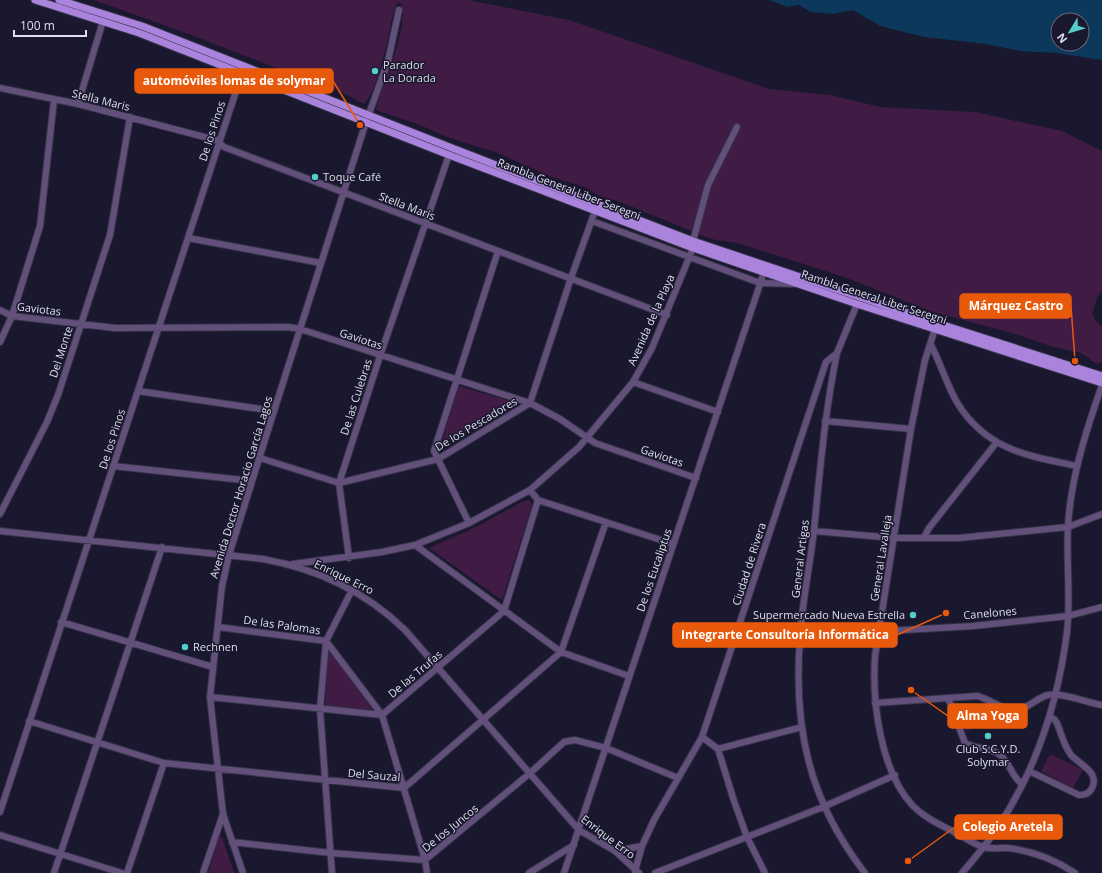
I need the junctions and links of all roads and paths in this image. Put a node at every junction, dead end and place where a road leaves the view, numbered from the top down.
1 (35, 0) edge
2 (59, 0) edge
3 (399, 10) dead end
4 (103, 21) junction
5 (242, 73) junction
6 (0, 88) edge
7 (54, 100) junction
8 (78, 104) junction
9 (130, 117) junction
10 (367, 118) junction
11 (738, 127) dead end
12 (219, 143) junction
13 (450, 155) junction
14 (343, 191) junction
15 (595, 211) junction
16 (592, 221) junction
17 (426, 224) junction
18 (188, 238) junction
19 (693, 244) junction
20 (498, 251) junction
21 (690, 258) junction
22 (321, 262) junction
23 (764, 272) junction
24 (571, 278) junction
25 (760, 283) junction
26 (798, 284) junction
27 (857, 304) junction
28 (0, 310) edge
29 (667, 314) junction
30 (12, 316) junction
31 (80, 324) junction
32 (159, 327) junction
33 (300, 329) junction
34 (935, 329) junction
35 (0, 342) edge
36 (931, 345) junction
37 (837, 353) junction
38 (380, 356) junction
39 (1102, 376) edge
40 (456, 380) junction
41 (633, 382) junction
42 (1102, 384) edge
43 (138, 391) junction
44 (530, 404) junction
45 (274, 411) junction
46 (718, 412) junction
47 (825, 421) junction
48 (911, 429) junction
49 (587, 439) junction
50 (996, 443) junction
51 (260, 458) junction
52 (438, 459) junction
53 (114, 466) junction
54 (1077, 466) junction
55 (696, 478) junction
56 (252, 481) junction
57 (339, 483) junction
58 (530, 490) junction
59 (538, 500) junction
60 (0, 514) edge
61 (1102, 514) edge
62 (606, 522) junction
63 (470, 524) junction
64 (1068, 527) junction
65 (0, 531) edge
66 (814, 531) junction
67 (924, 537) junction
68 (894, 538) junction
69 (90, 539) junction
70 (673, 544) junction
71 (415, 545) junction
72 (162, 547) junction
73 (229, 555) junction
74 (349, 558) junction
75 (292, 564) junction
76 (352, 590) junction
77 (1102, 607) edge
78 (504, 611) junction
79 (1068, 616) junction
80 (61, 622) junction
81 (218, 627) junction
82 (879, 631) junction
83 (800, 636) junction
84 (734, 640) junction
85 (326, 641) junction
86 (130, 644) junction
87 (561, 652) junction
88 (213, 667) junction
89 (438, 668) junction
90 (629, 676) junction
91 (1056, 694) junction
92 (210, 697) junction
93 (948, 698) junction
94 (875, 703) junction
95 (1102, 705) edge
96 (320, 710) junction
97 (382, 715) junction
98 (1050, 718) junction
99 (29, 721) junction
100 (483, 721) junction
101 (802, 727) junction
102 (702, 737) junction
103 (98, 743) junction
104 (606, 748) junction
105 (718, 749) junction
106 (164, 763) junction
107 (217, 768) junction
108 (1029, 771) junction
109 (529, 774) junction
110 (894, 775) junction
111 (678, 778) junction
112 (326, 781) junction
113 (1022, 784) junction
114 (404, 788) junction
115 (823, 807) junction
116 (0, 812) edge
117 (223, 814) junction
118 (579, 830) junction
119 (0, 835) edge
120 (747, 837) junction
121 (232, 842) junction
122 (574, 845) junction
123 (642, 846) junction
124 (984, 847) junction
125 (615, 851) junction
126 (331, 853) junction
127 (61, 854) junction
128 (425, 860) junction
129 (636, 872) edge
130 (54, 873) edge
131 (122, 873) edge
132 (127, 873) edge
133 (203, 873) edge
134 (243, 873) edge
135 (332, 873) edge
136 (427, 873) edge
137 (529, 873) edge
138 (564, 873) edge
139 (655, 873) edge
140 (765, 873) edge
141 (865, 873) edge
142 (962, 873) edge
143 (1075, 873) edge

1 - 4 main road, Rambla General Liber Seregni
2 - 10 main road, Rambla General Liber Seregni
3 - 10 street, Avenida Doctor Horacio García Lagos
4 - 5 main road, Rambla General Liber Seregni
4 - 8 street
5 - 10 main road, Rambla General Liber Seregni
5 - 12 street, De los Pinos
6 - 7 street, Stella Maris
7 - 8 street, Stella Maris
7 - 30 street
8 - 9 street, Stella Maris
9 - 12 street, Stella Maris
9 - 31 street, Del Monte
10 - 13 main road, Rambla General Liber Seregni
10 - 14 street, Avenida Doctor Horacio García Lagos
10 - 19 main road, Rambla General Liber Seregni
11 - 19 street, Avenida de la Playa
12 - 14 street, Stella Maris
12 - 18 street, De los Pinos
13 - 15 main road, Rambla General Liber Seregni
13 - 17 street, De las Culebras
14 - 17 street, Stella Maris
14 - 22 street, Avenida Doctor Horacio García Lagos
15 - 16 street, De los Pescadores
15 - 19 main road, Rambla General Liber Seregni
16 - 21 street
16 - 24 street, De los Pescadores
17 - 20 street, Stella Maris
17 - 38 street, De las Culebras
18 - 22 street
18 - 32 street, De los Pinos
19 - 21 street, Avenida de la Playa
19 - 23 main road, Rambla General Liber Seregni
19 - 39 main road, Rambla General Liber Seregni
20 - 24 street, Stella Maris
20 - 40 street
21 - 25 street
21 - 29 street, Avenida de la Playa
22 - 33 street, Avenida Doctor Horacio García Lagos
23 - 25 street, De los Eucaliptus
23 - 26 main road, Rambla General Liber Seregni
24 - 29 street, Stella Maris
24 - 44 street, De los Pescadores
25 - 26 street
25 - 46 street, De los Eucaliptus
26 - 27 main road, Rambla General Liber Seregni
27 - 34 main road, Rambla General Liber Seregni
27 - 37 street, Ciudad de Rivera
28 - 30 street, Gaviotas
29 - 41 street, Avenida de la Playa
30 - 31 street, Gaviotas
30 - 35 street
31 - 32 street, Gaviotas
31 - 60 street, Del Monte
32 - 33 street, Gaviotas
32 - 43 street, De los Pinos
33 - 38 street, Gaviotas
33 - 45 street, Avenida Doctor Horacio García Lagos
34 - 36 street, General Lavalleja
34 - 42 main road, Rambla General Liber Seregni
36 - 48 street, General Lavalleja
36 - 50 street
37 - 47 street, General Artigas
37 - 84 street, Ciudad de Rivera
38 - 40 street, Gaviotas
38 - 57 street, De las Culebras
40 - 44 street, Gaviotas
40 - 52 street
41 - 46 street
41 - 49 street, Avenida de la Playa
42 - 54 street
43 - 45 street
43 - 53 street, De los Pinos
44 - 49 street, Gaviotas
44 - 52 street, De los Pescadores
45 - 51 street, Avenida Doctor Horacio García Lagos
46 - 55 street, De los Eucaliptus
47 - 48 street
47 - 66 street, General Artigas
48 - 68 street, General Lavalleja
49 - 55 street, Gaviotas
49 - 58 street, Avenida de la Playa
50 - 54 street
50 - 67 street
51 - 56 street, Avenida Doctor Horacio García Lagos
51 - 57 street
52 - 57 street, De los Pescadores
52 - 63 street
53 - 56 street
53 - 69 street, De los Pinos
54 - 64 street
55 - 70 street, De los Eucaliptus
56 - 73 street, Avenida Doctor Horacio García Lagos
57 - 74 street, De las Culebras
58 - 59 street
58 - 63 street, Avenida de la Playa
59 - 62 street
59 - 78 street
61 - 64 street
62 - 70 street
62 - 87 street, Del Sauzal
63 - 71 street, Avenida de la Playa
64 - 67 street
64 - 79 street
65 - 69 street, Enrique Erro
66 - 68 street
66 - 83 street, General Artigas
67 - 68 street
68 - 82 street, General Lavalleja
69 - 72 street, Enrique Erro
69 - 80 street, De los Pinos
70 - 90 street, De los Eucaliptus
71 - 74 street, Avenida de la Playa
71 - 78 street
72 - 73 street, Enrique Erro
72 - 86 street
73 - 75 street, Enrique Erro
73 - 81 street, Avenida Doctor Horacio García Lagos
74 - 75 street, Avenida de la Playa
75 - 76 street, Enrique Erro
76 - 85 street
76 - 89 street, Enrique Erro
77 - 79 street, Canelones
78 - 87 street
78 - 89 street, De las Trufas
79 - 82 street, Canelones
79 - 91 street
80 - 86 street
80 - 99 street, De los Pinos
81 - 85 street, De las Palomas
81 - 88 street, Avenida Doctor Horacio García Lagos
82 - 83 street, Canelones
82 - 94 street, General Lavalleja
83 - 84 street, Canelones
83 - 101 street, General Artigas
84 - 102 street, Ciudad de Rivera
85 - 96 street
85 - 97 street, De las Palomas
86 - 88 street
86 - 103 street
87 - 90 street
87 - 100 street, Del Sauzal
88 - 92 street, Avenida Doctor Horacio García Lagos
89 - 97 street, De las Trufas
89 - 100 street, Enrique Erro
90 - 104 street, De los Eucaliptus
91 - 93 street
91 - 95 street
91 - 98 street
92 - 96 street
92 - 107 street, Avenida Doctor Horacio García Lagos
93 - 94 street
93 - 113 street
94 - 110 street, General Lavalleja
96 - 97 street
96 - 112 street
97 - 114 street, De las Palomas
98 - 108 street
98 - 108 street
99 - 103 street, Del Sauzal
99 - 116 street, De los Pinos
100 - 109 street, Enrique Erro
100 - 114 street, Del Sauzal
101 - 105 street
101 - 115 street, General Artigas
102 - 105 street
102 - 111 street, Ciudad de Rivera
103 - 106 street, Del Sauzal
103 - 127 street
104 - 109 street, De los Juncos
104 - 111 street, De los Juncos
104 - 118 street, De los Eucaliptus
105 - 120 street
106 - 107 street, Del Sauzal
106 - 132 street
107 - 112 street, Del Sauzal
107 - 117 street, Avenida Doctor Horacio García Lagos
108 - 113 street
109 - 118 street, Enrique Erro
109 - 128 street, De los Juncos
110 - 115 street
110 - 124 street, General Lavalleja
111 - 123 street, Ciudad de Rivera
112 - 114 street, Del Sauzal
112 - 126 street
113 - 124 street
114 - 128 street, De las Palomas
115 - 120 street
115 - 141 street, General Artigas
117 - 121 street, Avenida Doctor Horacio García Lagos
117 - 133 street
118 - 122 street, De los Eucaliptus
118 - 125 street, Enrique Erro
119 - 127 street
120 - 139 street
120 - 140 street
121 - 126 street, De los Juncos
121 - 134 street, Avenida Doctor Horacio García Lagos
122 - 137 street
122 - 138 street, De los Eucaliptus
123 - 125 street
123 - 129 street, Ciudad de Rivera
124 - 142 street
124 - 143 street, General Lavalleja
125 - 129 street, Enrique Erro
126 - 128 street, De los Juncos
126 - 135 street
127 - 130 street
127 - 131 street
128 - 136 street, De las Palomas

